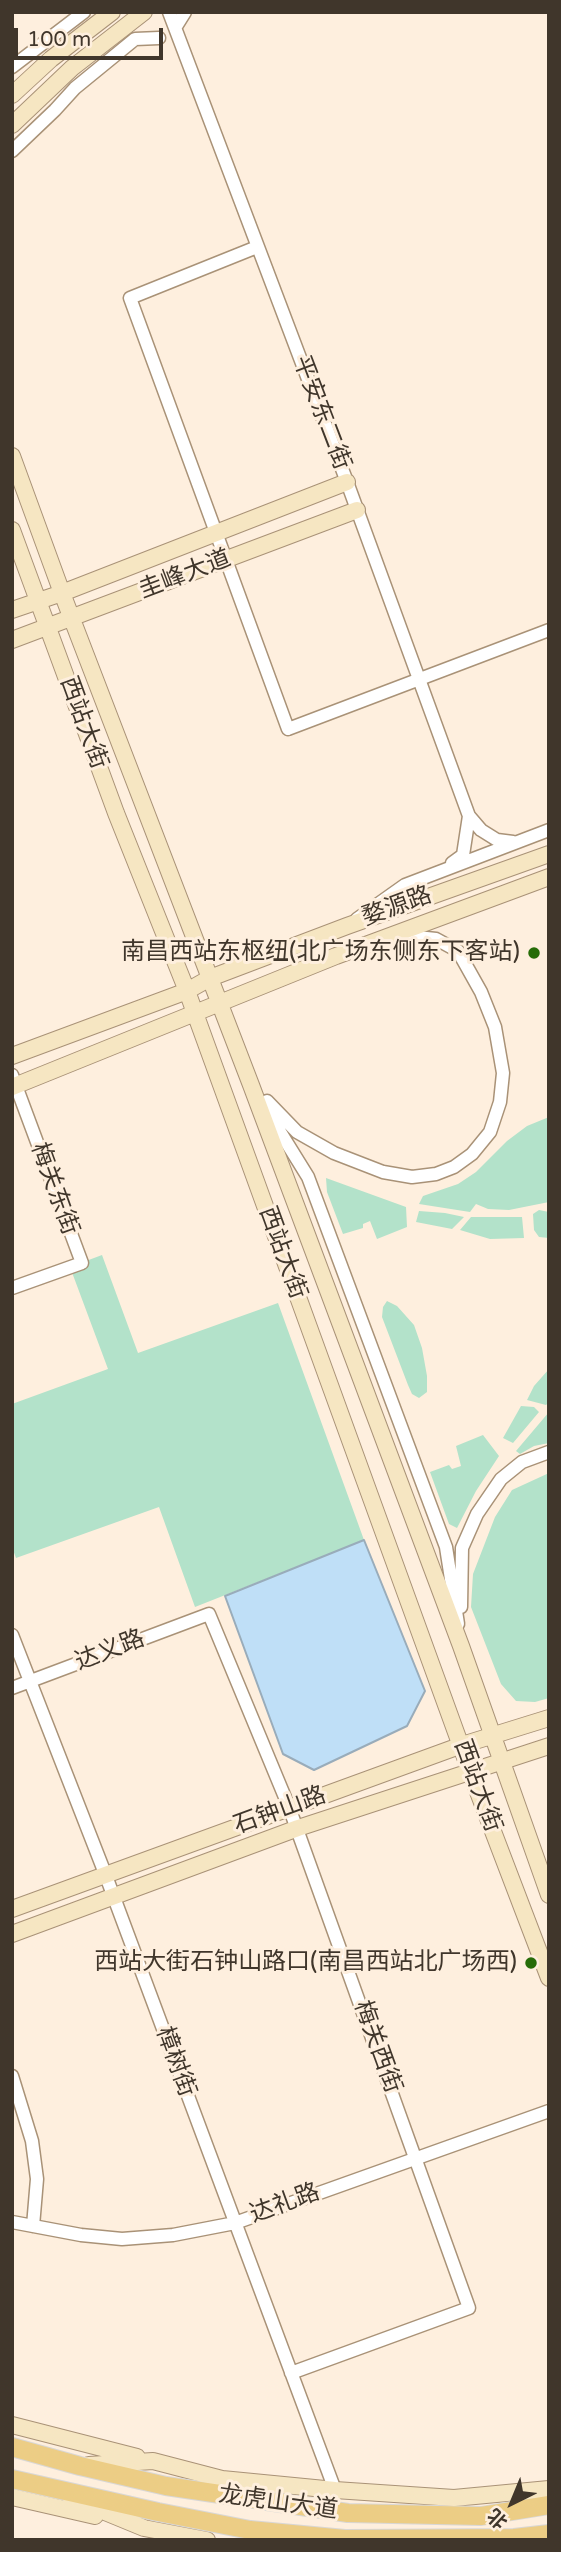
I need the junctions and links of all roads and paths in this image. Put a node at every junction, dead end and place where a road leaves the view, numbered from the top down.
1 (84, 12) edge
2 (112, 12) edge
3 (144, 12) edge
4 (169, 12) edge
5 (185, 12) edge
6 (175, 28) junction
7 (118, 33) junction
8 (159, 38) junction
9 (12, 67) edge
10 (190, 67) junction
11 (12, 94) edge
12 (12, 125) edge
13 (12, 151) edge
14 (257, 247) junction
15 (12, 456) edge
16 (347, 482) junction
17 (357, 510) junction
18 (12, 530) edge
19 (216, 533) junction
20 (226, 559) junction
21 (62, 593) junction
22 (39, 601) junction
23 (12, 610) edge
24 (71, 618) junction
25 (48, 627) junction
26 (549, 630) edge
27 (12, 640) edge
28 (418, 679) junction
29 (469, 816) junction
30 (549, 830) edge
31 (516, 842) junction
32 (549, 854) edge
33 (444, 870) junction
34 (549, 877) edge
35 (347, 926) junction
36 (398, 935) junction
37 (210, 978) junction
38 (187, 991) junction
39 (219, 1003) junction
40 (194, 1013) junction
41 (12, 1056) edge
42 (13, 1082) edge
43 (251, 1085) junction
44 (12, 1289) edge
45 (549, 1452) edge
46 (209, 1614) joint
47 (12, 1635) edge
48 (461, 1646) junction
49 (29, 1681) junction
50 (12, 1688) edge
51 (549, 1718) edge
52 (494, 1737) junction
53 (462, 1745) junction
54 (549, 1746) edge
55 (501, 1761) junction
56 (470, 1771) junction
57 (289, 1807) junction
58 (298, 1828) junction
59 (106, 1876) junction
60 (549, 1895) edge
61 (113, 1897) junction
62 (12, 1909) edge
63 (12, 1934) edge
64 (549, 1978) edge
65 (12, 2076) edge
66 (549, 2111) edge
67 (416, 2157) junction
68 (12, 2222) edge
69 (235, 2223) junction
70 (33, 2226) junction
71 (291, 2373) junction
72 (12, 2425) edge
73 (12, 2447) edge
74 (153, 2461) junction
75 (80, 2466) junction
76 (12, 2479) edge
77 (46, 2488) junction
78 (335, 2490) junction
79 (547, 2492) edge
80 (12, 2497) edge
81 (144, 2528) junction
82 (549, 2534) edge
83 (207, 2540) edge

1 - 9 street
2 - 11 main road
3 - 7 main road
4 - 6 street, 平安东二街
5 - 6 street
6 - 10 street, 平安东二街
7 - 8 street
7 - 12 main road
8 - 10 street
8 - 13 street
10 - 14 street, 平安东二街
14 - 16 street, 平安东二街
14 - 19 street
15 - 21 main road, 西站大街
16 - 17 street, 平安东二街
16 - 19 main road, 圭峰大道
17 - 20 main road, 圭峰大道
17 - 28 street, 平安东二街
18 - 22 main road, 西站大街
19 - 20 street
19 - 21 main road, 圭峰大道
20 - 24 main road, 圭峰大道
20 - 28 street
21 - 22 main road, 圭峰大道
21 - 24 main road, 西站大街
22 - 23 main road, 圭峰大道
22 - 25 main road, 西站大街
24 - 25 main road, 圭峰大道
24 - 37 main road, 西站大街
25 - 27 main road, 圭峰大道
25 - 38 main road, 西站大街
26 - 28 street
28 - 29 street, 平安东二街
29 - 31 street
29 - 33 street
30 - 31 street
31 - 33 street
32 - 35 main road, 婺源路
33 - 35 street
34 - 36 main road, 婺源路
35 - 37 main road, 婺源路
36 - 39 main road, 婺源路
36 - 43 street
37 - 38 main road, 婺源路
37 - 39 main road, 西站大街
38 - 40 main road, 西站大街
38 - 41 main road, 婺源路
39 - 40 main road, 婺源路
39 - 43 main road, 西站大街
40 - 42 main road, 婺源路
40 - 53 main road, 西站大街
42 - 44 street, 梅关东街
43 - 48 main road, 西站大街
45 - 48 street
46 - 49 street, 达义路
46 - 57 street, 梅关西街
47 - 49 street, 樟树街
48 - 52 main road, 西站大街
49 - 50 street, 达义路
49 - 59 street, 樟树街
51 - 52 main road, 石钟山路
52 - 53 main road, 石钟山路
52 - 55 main road, 西站大街
53 - 56 main road, 西站大街
53 - 57 main road, 石钟山路
54 - 55 main road, 石钟山路
55 - 56 main road, 石钟山路
55 - 60 main road, 西站大街
56 - 58 main road, 石钟山路
56 - 64 main road, 西站大街
57 - 58 street, 梅关西街
57 - 59 main road, 石钟山路
58 - 61 main road, 石钟山路
58 - 67 street, 梅关西街
59 - 61 street, 樟树街
59 - 62 main road, 石钟山路
61 - 63 main road, 石钟山路
61 - 69 street, 樟树街
65 - 70 street
66 - 67 street, 达礼路
67 - 69 street, 达礼路
67 - 71 street, 梅关西街
68 - 70 street, 达礼路
69 - 70 street, 达礼路
69 - 71 street, 樟树街
71 - 78 street, 樟树街
72 - 74 main road
73 - 75 main road, 龙虎山大道
74 - 75 main road
74 - 78 main road
75 - 79 main road, 龙虎山大道
76 - 77 main road, 龙虎山大道
77 - 81 main road
77 - 82 main road, 龙虎山大道
78 - 79 main road
80 - 81 main road
81 - 83 main road

